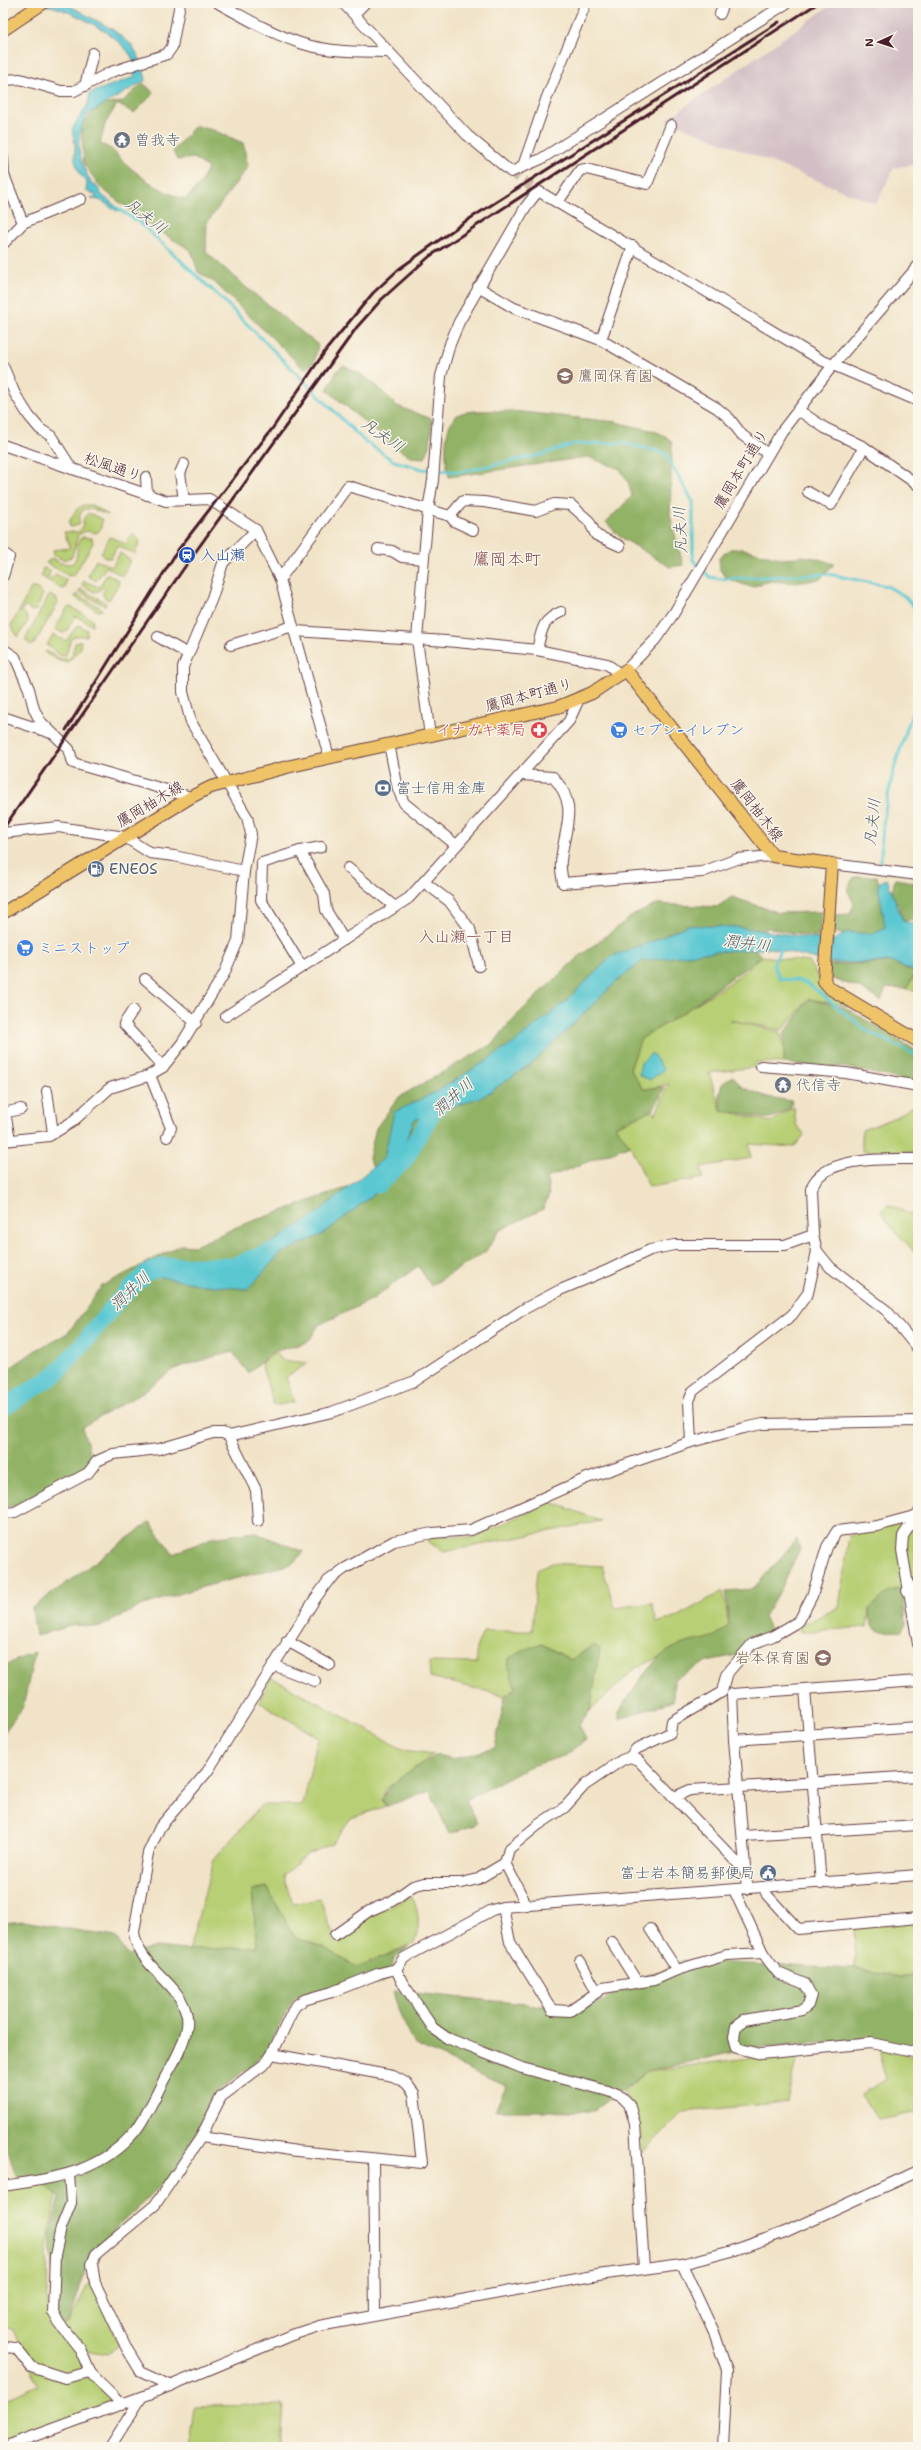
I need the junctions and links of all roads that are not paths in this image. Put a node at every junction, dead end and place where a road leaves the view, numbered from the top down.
1 (180, 3) edge
2 (218, 3) edge
3 (343, 3) edge
4 (365, 3) edge
5 (586, 3) edge
6 (724, 3) edge
7 (787, 3) edge
8 (39, 6) edge
9 (354, 14) junction
10 (720, 14) dead end
11 (3, 30) edge
12 (388, 52) junction
13 (93, 53) dead end
14 (3, 80) edge
15 (85, 86) junction
16 (671, 125) dead end
17 (3, 158) edge
18 (523, 166) junction
19 (5, 183) edge
20 (81, 199) dead end
21 (558, 202) junction
22 (23, 223) junction
23 (3, 244) edge
24 (633, 246) junction
25 (918, 266) edge
26 (478, 287) junction
27 (601, 340) junction
28 (834, 365) junction
29 (3, 366) edge
30 (918, 401) edge
31 (798, 410) junction
32 (3, 445) edge
33 (864, 447) junction
34 (768, 454) junction
35 (184, 464) dead end
36 (72, 469) junction
37 (146, 477) dead end
38 (918, 485) edge
39 (808, 492) dead end
40 (147, 494) junction
41 (184, 500) junction
42 (428, 510) junction
43 (450, 516) junction
44 (256, 530) junction
45 (473, 530) dead end
46 (620, 546) dead end
47 (378, 549) dead end
48 (3, 553) edge
49 (423, 560) junction
50 (3, 576) edge
51 (280, 578) junction
52 (561, 612) dead end
53 (294, 629) junction
54 (158, 636) dead end
55 (417, 639) junction
56 (231, 645) dead end
57 (3, 649) edge
58 (537, 650) junction
59 (188, 654) junction
60 (623, 672) junction
61 (579, 699) junction
62 (3, 718) edge
63 (51, 733) junction
64 (430, 736) junction
65 (389, 744) junction
66 (329, 757) junction
67 (522, 775) junction
68 (227, 783) junction
69 (190, 797) junction
70 (3, 833) edge
71 (126, 837) junction
72 (456, 845) junction
73 (321, 847) dead end
74 (300, 851) junction
75 (773, 856) junction
76 (832, 864) junction
77 (348, 868) dead end
78 (244, 871) junction
79 (918, 875) edge
80 (424, 882) junction
81 (395, 907) junction
82 (3, 913) edge
83 (344, 940) junction
84 (478, 966) dead end
85 (302, 967) junction
86 (145, 979) dead end
87 (133, 1010) dead end
88 (226, 1016) dead end
89 (196, 1023) junction
90 (918, 1041) edge
91 (761, 1066) dead end
92 (163, 1067) junction
93 (150, 1075) junction
94 (918, 1086) edge
95 (48, 1091) dead end
96 (21, 1110) dead end
97 (4, 1112) edge
98 (53, 1133) junction
99 (167, 1137) dead end
100 (6, 1141) edge
101 (918, 1159) edge
102 (813, 1235) junction
103 (817, 1251) junction
104 (918, 1349) edge
105 (918, 1421) edge
106 (229, 1436) junction
107 (691, 1442) junction
108 (3, 1513) edge
109 (918, 1514) edge
110 (258, 1521) dead end
111 (918, 1585) edge
112 (907, 1591) junction
113 (288, 1641) junction
114 (918, 1644) edge
115 (272, 1665) junction
116 (330, 1665) dead end
117 (315, 1681) dead end
118 (918, 1681) edge
119 (806, 1689) junction
120 (918, 1727) edge
121 (809, 1736) junction
122 (734, 1740) junction
123 (630, 1757) junction
124 (918, 1776) edge
125 (813, 1783) junction
126 (739, 1789) junction
127 (674, 1797) junction
128 (918, 1825) edge
129 (817, 1833) junction
130 (743, 1836) junction
131 (505, 1863) junction
132 (746, 1872) junction
133 (918, 1876) edge
134 (821, 1884) junction
135 (764, 1888) junction
136 (747, 1889) junction
137 (734, 1890) junction
138 (527, 1906) junction
139 (503, 1907) junction
140 (918, 1918) edge
141 (650, 1929) dead end
142 (335, 1935) dead end
143 (612, 1942) dead end
144 (763, 1953) junction
145 (580, 1961) dead end
146 (396, 1969) junction
147 (677, 1970) junction
148 (637, 1982) junction
149 (597, 1992) junction
150 (918, 2053) edge
151 (272, 2054) junction
152 (201, 2137) junction
153 (373, 2160) junction
154 (918, 2171) edge
155 (69, 2174) junction
156 (3, 2186) edge
157 (682, 2264) junction
158 (644, 2270) junction
159 (375, 2315) junction
160 (3, 2347) edge
161 (90, 2372) junction
162 (171, 2386) junction
163 (141, 2398) junction
164 (121, 2405) junction
165 (4, 2447) edge
166 (110, 2447) edge
167 (723, 2447) edge

1 - 15 street
2 - 12 street
3 - 9 street
4 - 9 street
5 - 18 street
6 - 10 street
7 - 18 street
8 - 11 main road
9 - 12 street
12 - 18 street
13 - 15 street
14 - 15 street
16 - 21 street
17 - 19 street
19 - 22 street
20 - 22 street
21 - 24 street
21 - 26 street
22 - 23 street
24 - 27 street
24 - 28 street
25 - 28 street, 鷹岡本町通り
26 - 27 street
26 - 42 street
27 - 34 street
28 - 30 street
28 - 31 street, 鷹岡本町通り
29 - 36 street
31 - 33 street
31 - 34 street, 鷹岡本町通り
32 - 36 street, 松風通り
33 - 38 street
33 - 39 street
34 - 60 street, 鷹岡本町通り
35 - 41 street
36 - 40 street, 松風通り
37 - 40 street
40 - 41 street, 松風通り
41 - 44 street, 松風通り
42 - 43 street
42 - 49 street
42 - 51 street
43 - 45 street
43 - 46 street
44 - 51 street
44 - 59 street
47 - 49 street
48 - 50 street
49 - 55 street
51 - 53 street
52 - 58 street
53 - 55 street
53 - 56 street
53 - 66 street
54 - 59 street
55 - 58 street
55 - 64 street
57 - 63 street
58 - 60 street
59 - 68 street
60 - 61 main road, 鷹岡本町通り
60 - 75 main road, 鷹岡柚木線
61 - 64 main road, 鷹岡本町通り
61 - 67 street
62 - 63 street
63 - 69 street
64 - 65 main road, 鷹岡本町通り
65 - 66 main road, 鷹岡本町通り
65 - 72 street
66 - 68 main road, 鷹岡柚木線
67 - 72 street
67 - 75 street
68 - 69 main road, 鷹岡柚木線
68 - 78 street
69 - 71 main road, 鷹岡柚木線
70 - 71 street
71 - 78 street
71 - 82 main road, 鷹岡柚木線
72 - 80 street
73 - 74 street
74 - 83 street
74 - 85 street
75 - 76 main road, 鷹岡柚木線
76 - 79 street
76 - 90 main road
77 - 81 street
78 - 89 street
80 - 81 street
80 - 84 street
81 - 83 street
83 - 85 street
85 - 88 street
86 - 89 street
87 - 92 street
89 - 92 street
91 - 94 street
92 - 93 street
93 - 98 street
93 - 99 street
95 - 98 street
96 - 97 street
97 - 100 street
98 - 100 street
101 - 102 street
102 - 103 street
102 - 106 street
103 - 104 street
103 - 107 street
105 - 107 street
106 - 108 street
106 - 110 street
107 - 113 street
109 - 112 street
109 - 123 street
111 - 112 street
112 - 114 street
113 - 115 street
113 - 116 street
115 - 117 street
115 - 155 street
118 - 119 street
119 - 121 street
119 - 122 street
120 - 121 street
121 - 122 street
121 - 125 street
122 - 126 street
123 - 127 street
123 - 131 street
124 - 125 street
125 - 126 street
125 - 129 street
126 - 127 street
126 - 130 street
127 - 132 street
128 - 129 street
129 - 130 street
129 - 134 street
130 - 132 street
131 - 138 street
131 - 142 street
132 - 136 street
133 - 134 street
134 - 135 street
135 - 136 street
135 - 140 street
136 - 137 street
137 - 138 street
137 - 144 street
138 - 139 street
139 - 146 street
139 - 149 street
141 - 147 street
143 - 148 street
144 - 147 street
144 - 150 street
145 - 149 street
146 - 151 street
146 - 158 street
147 - 148 street
148 - 149 street
151 - 152 street
151 - 153 street
152 - 153 street
152 - 162 street
153 - 159 street
154 - 157 street
155 - 156 street
155 - 161 street
157 - 158 street
157 - 167 street
158 - 159 street
159 - 162 street
160 - 161 street
161 - 164 street
162 - 163 street
163 - 164 street
163 - 166 street
164 - 165 street

